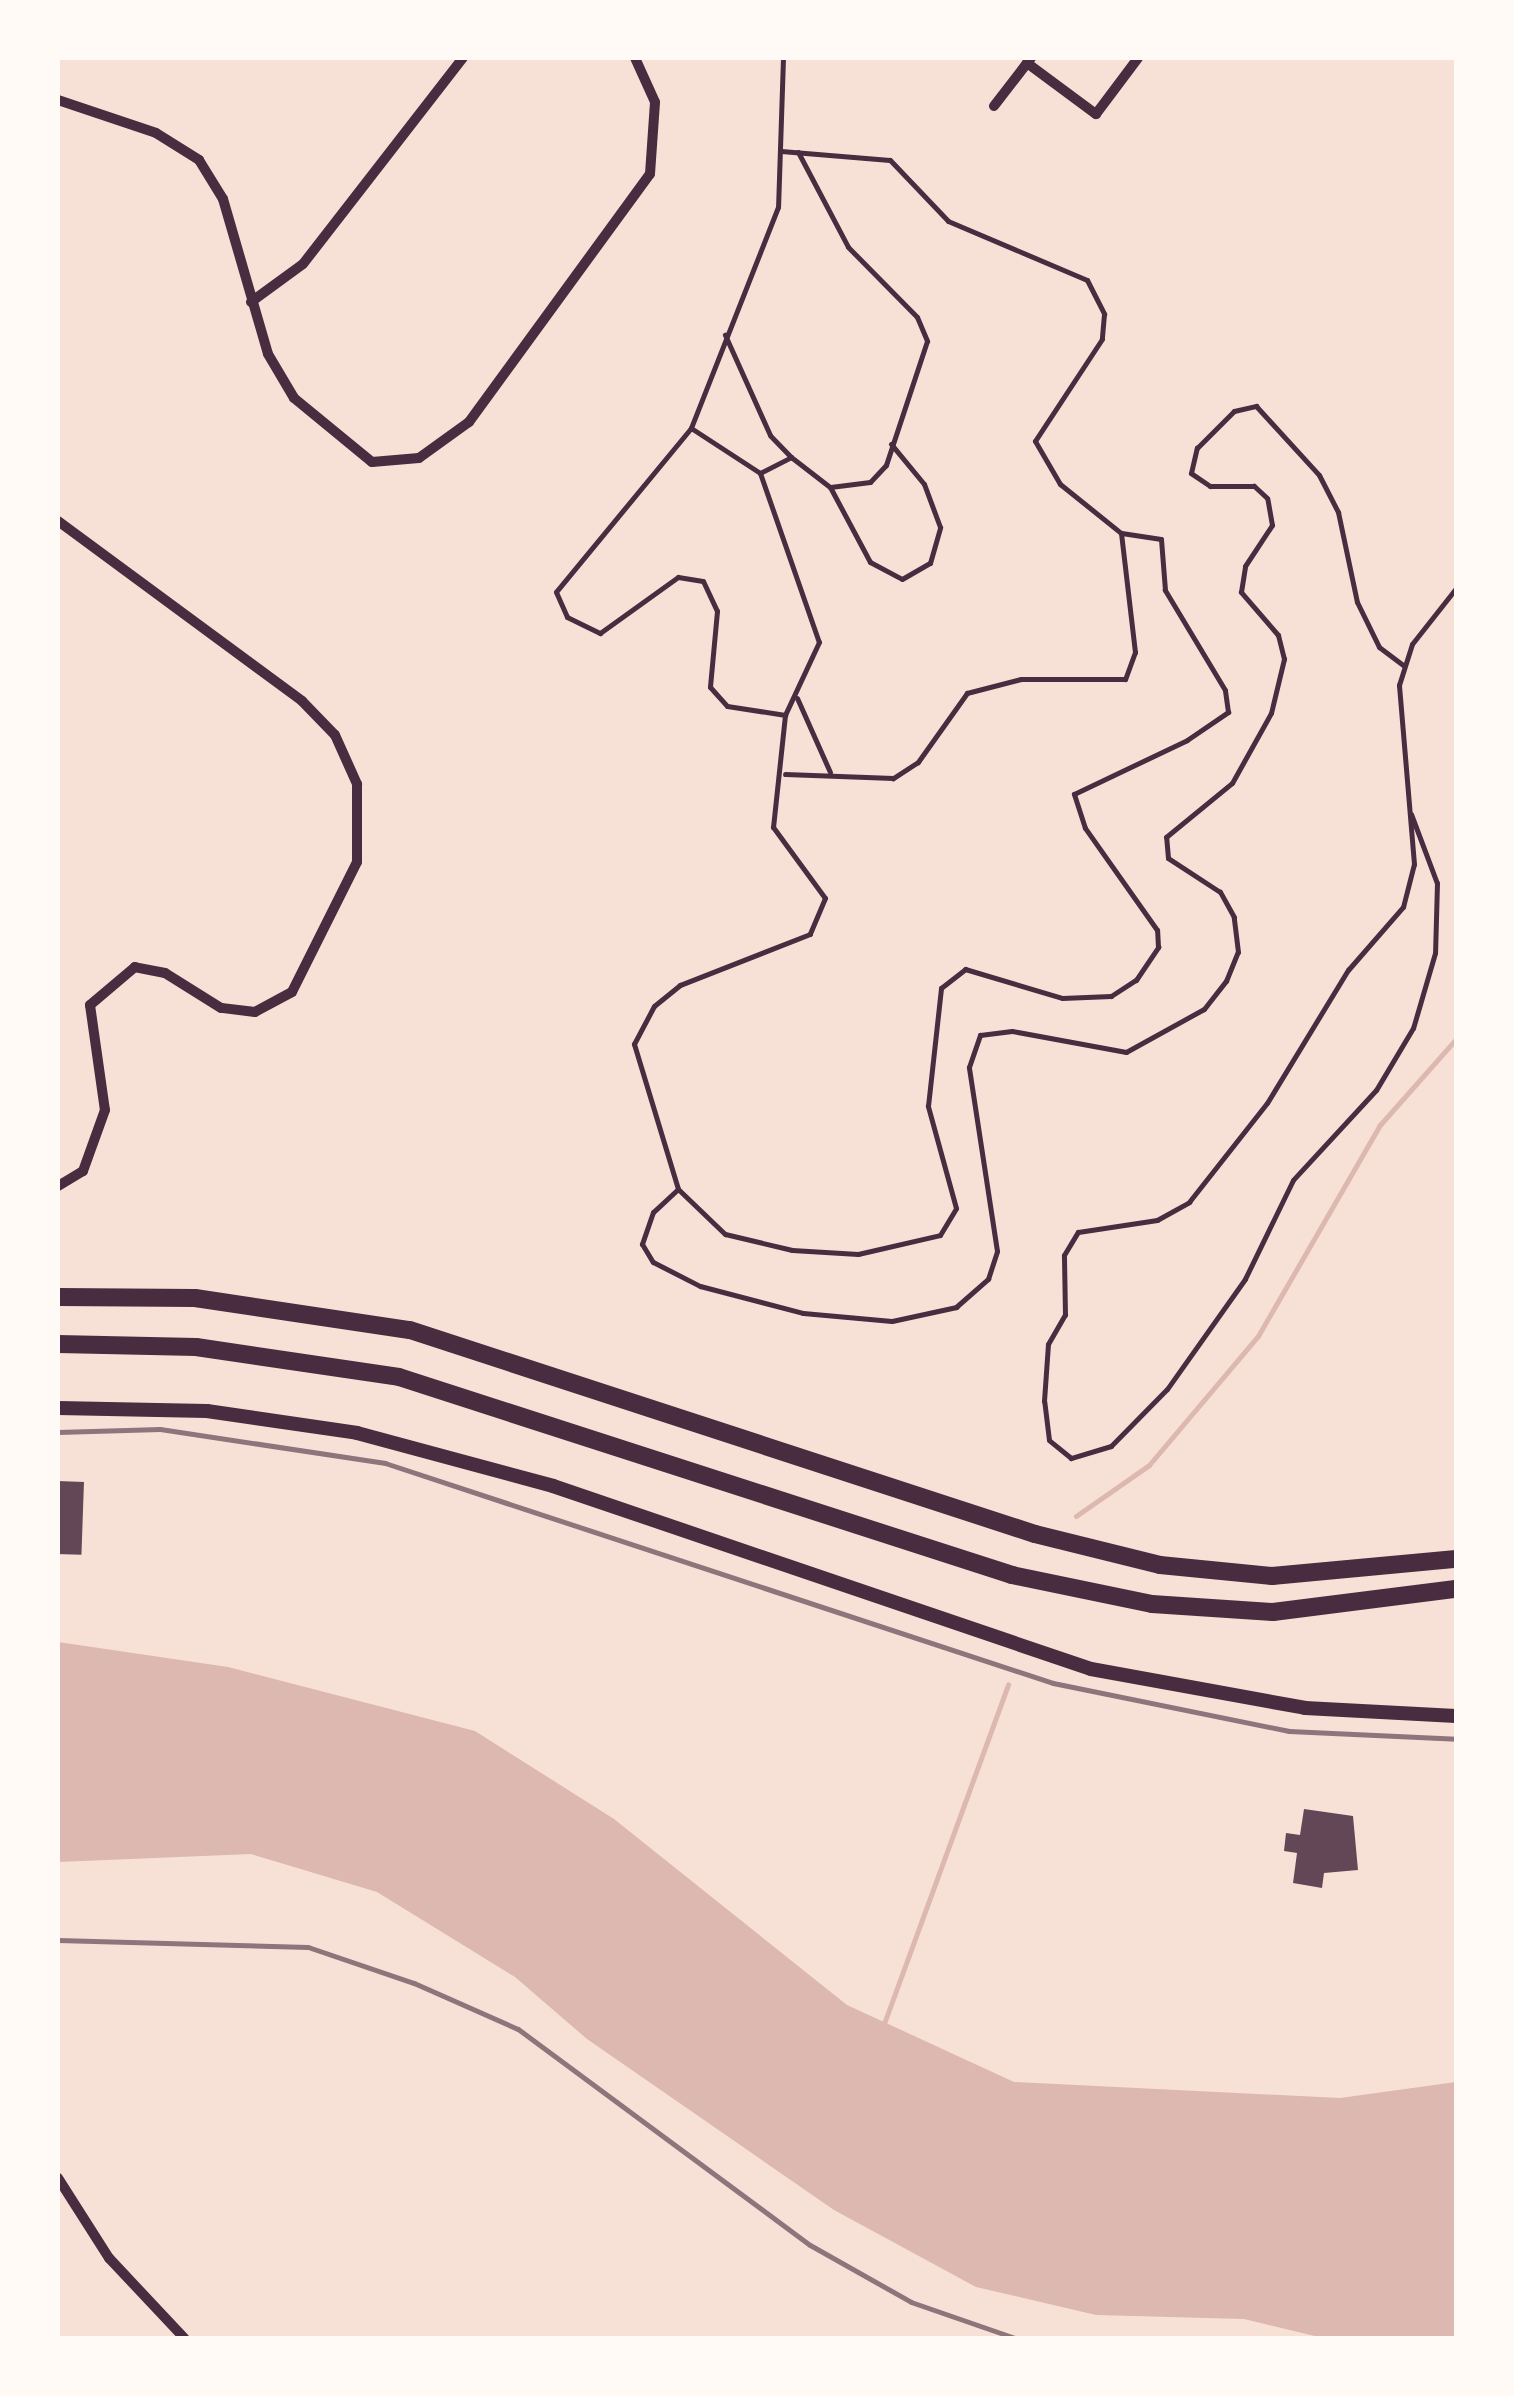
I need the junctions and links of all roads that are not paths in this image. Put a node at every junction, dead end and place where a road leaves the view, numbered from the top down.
1 (464, 58) edge
2 (635, 58) edge
3 (783, 58) edge
4 (1138, 58) edge
5 (1029, 60) edge
6 (58, 100) edge
7 (994, 106) dead end
8 (780, 151) junction
9 (798, 152) junction
10 (251, 302) junction
11 (724, 333) junction
12 (691, 428) junction
13 (891, 444) junction
14 (791, 457) junction
15 (760, 473) junction
16 (830, 487) junction
17 (58, 521) edge
18 (1121, 533) junction
19 (1456, 588) edge
20 (1403, 665) junction
21 (797, 698) junction
22 (785, 715) junction
23 (830, 772) junction
24 (785, 774) junction
25 (1411, 814) junction
26 (58, 1186) edge
27 (678, 1188) junction
28 (58, 1297) edge
29 (58, 1344) edge
30 (58, 1408) edge
31 (1456, 1559) edge
32 (1456, 1589) edge
33 (1456, 1716) edge
34 (58, 2178) edge
35 (184, 2338) edge

1 - 10 street
2 - 10 street
3 - 8 lane
4 - 5 street
5 - 7 street
6 - 10 street
8 - 9 lane
8 - 11 lane
9 - 13 lane
9 - 18 lane
11 - 12 lane
11 - 14 lane
12 - 15 lane
12 - 22 lane
13 - 16 lane
13 - 16 lane
14 - 15 lane
14 - 16 lane
15 - 21 lane
17 - 26 street
18 - 23 lane
18 - 27 lane
19 - 20 lane
20 - 25 lane
20 - 27 lane
21 - 22 lane
21 - 23 lane
22 - 24 lane
23 - 24 lane
24 - 27 lane
25 - 25 lane
28 - 31 highway
29 - 32 highway
30 - 33 main road
34 - 35 street

